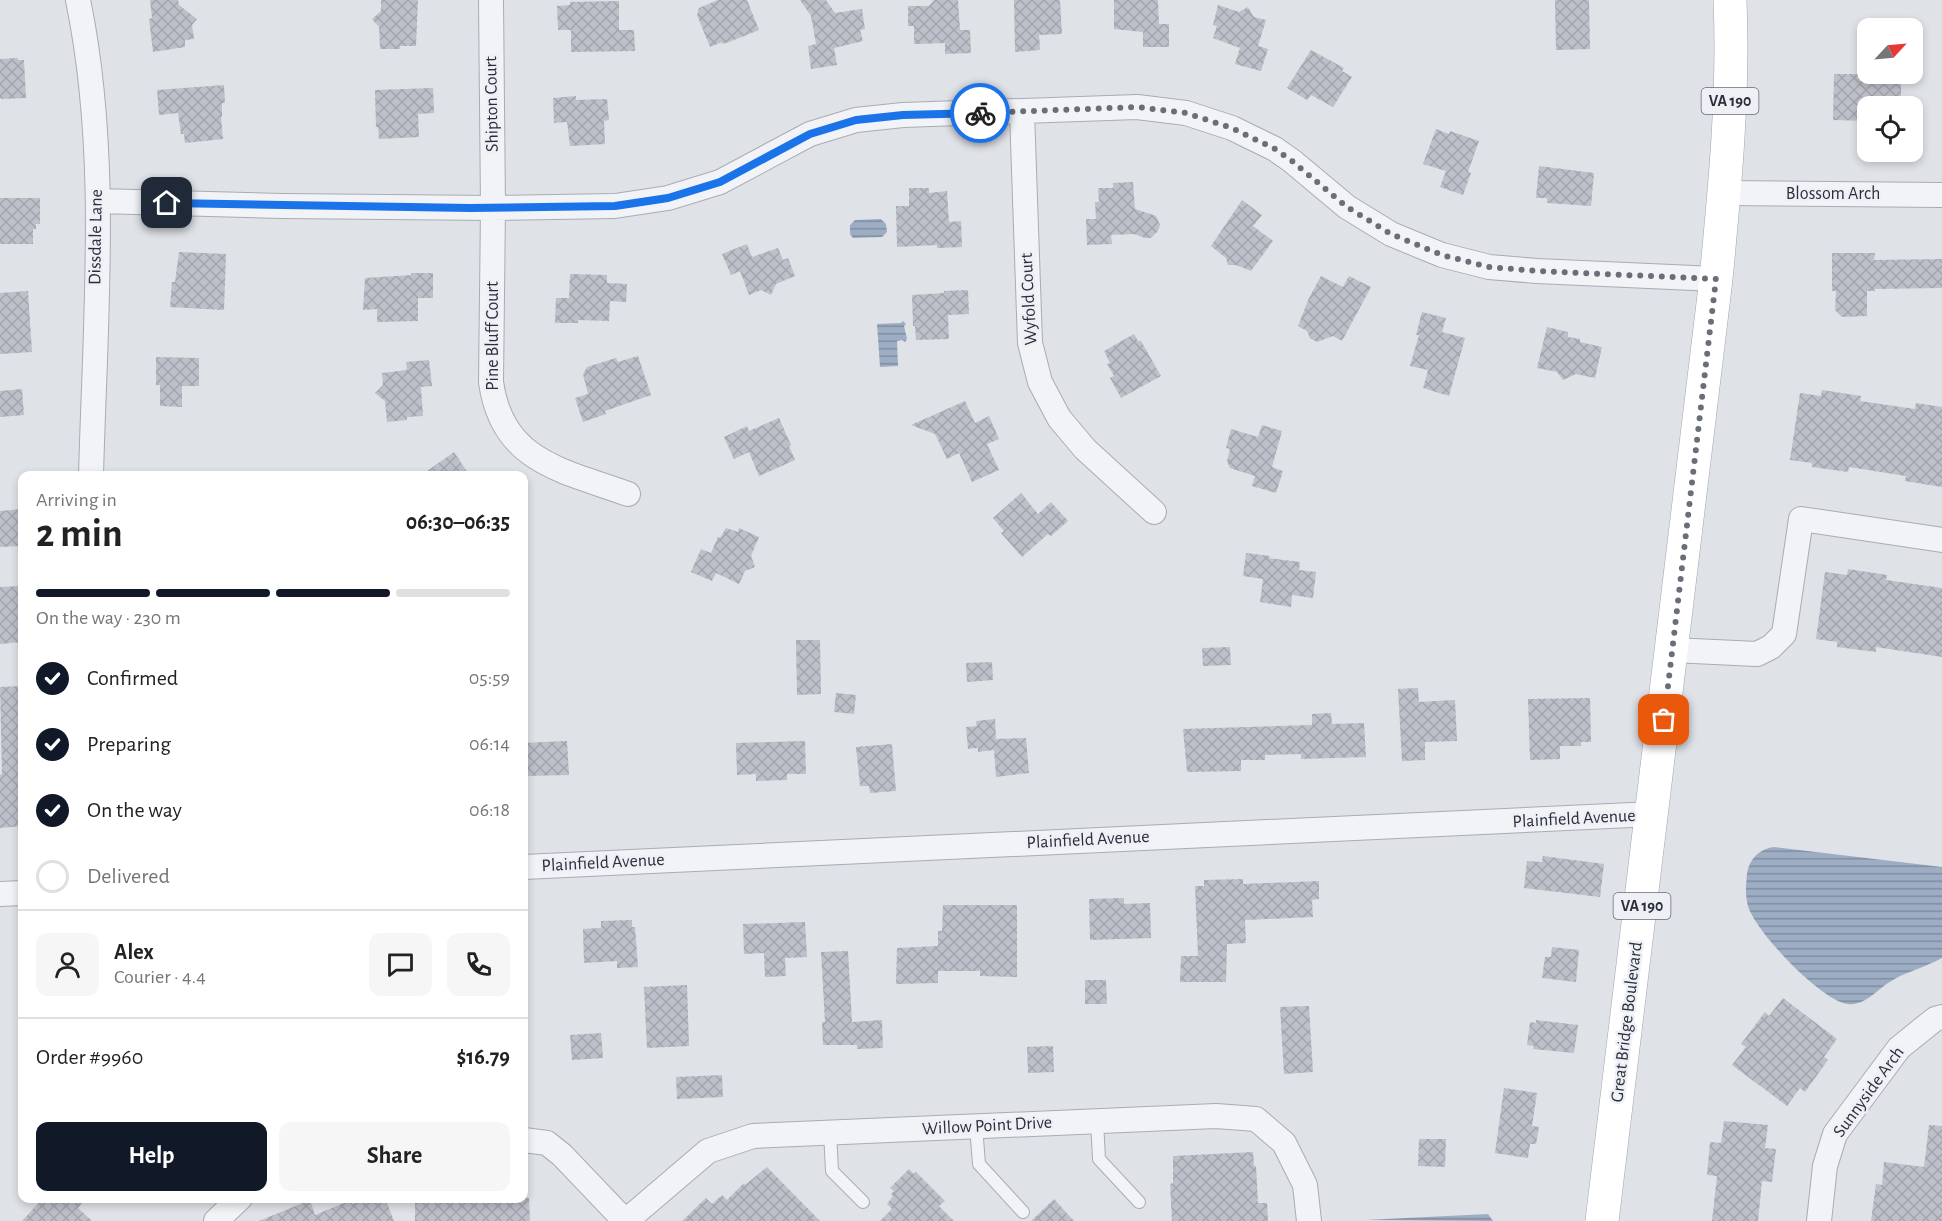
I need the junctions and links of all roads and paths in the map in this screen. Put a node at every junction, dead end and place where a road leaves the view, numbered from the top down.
1 (78, 0) edge
2 (491, 0) edge
3 (1730, 0) edge
4 (1022, 112) junction
5 (1724, 193) junction
6 (1942, 195) edge
7 (98, 201) junction
8 (493, 208) junction
9 (1716, 279) junction
10 (91, 471) edge
11 (628, 494) dead end
12 (1154, 512) dead end
13 (1942, 540) edge
14 (1672, 650) junction
15 (1653, 814) junction
16 (528, 867) edge
17 (18, 893) edge
18 (0, 894) edge
19 (1942, 1017) edge
20 (1097, 1121) junction
21 (976, 1126) junction
22 (830, 1132) junction
23 (528, 1141) edge
24 (863, 1202) dead end
25 (1139, 1202) dead end
26 (235, 1203) edge
27 (1023, 1212) dead end
28 (216, 1221) edge
29 (626, 1221) edge
30 (1309, 1221) edge
31 (1602, 1221) edge
32 (1819, 1221) edge

1 - 7 street, Dissdale Lane
2 - 8 street, Shipton Court
3 - 5 main road, Great Bridge Boulevard / VA 190
4 - 8 street
4 - 9 street
4 - 12 street, Wyfold Court
5 - 6 street, Blossom Arch
5 - 9 main road, Great Bridge Boulevard / VA 190
7 - 8 street
7 - 10 street, Dissdale Lane
8 - 11 street, Pine Bluff Court
9 - 14 main road, Great Bridge Boulevard / VA 190
13 - 14 street
14 - 15 main road, Great Bridge Boulevard / VA 190
15 - 16 street, Plainfield Avenue
15 - 31 main road, Great Bridge Boulevard / VA 190
17 - 18 street
19 - 32 street, Sunnyside Arch
20 - 21 street, Willow Point Drive
20 - 25 lane
20 - 30 street, Willow Point Drive
21 - 22 street, Willow Point Drive
21 - 27 lane
22 - 24 lane
22 - 29 street, Willow Point Drive
23 - 29 street
26 - 28 street

